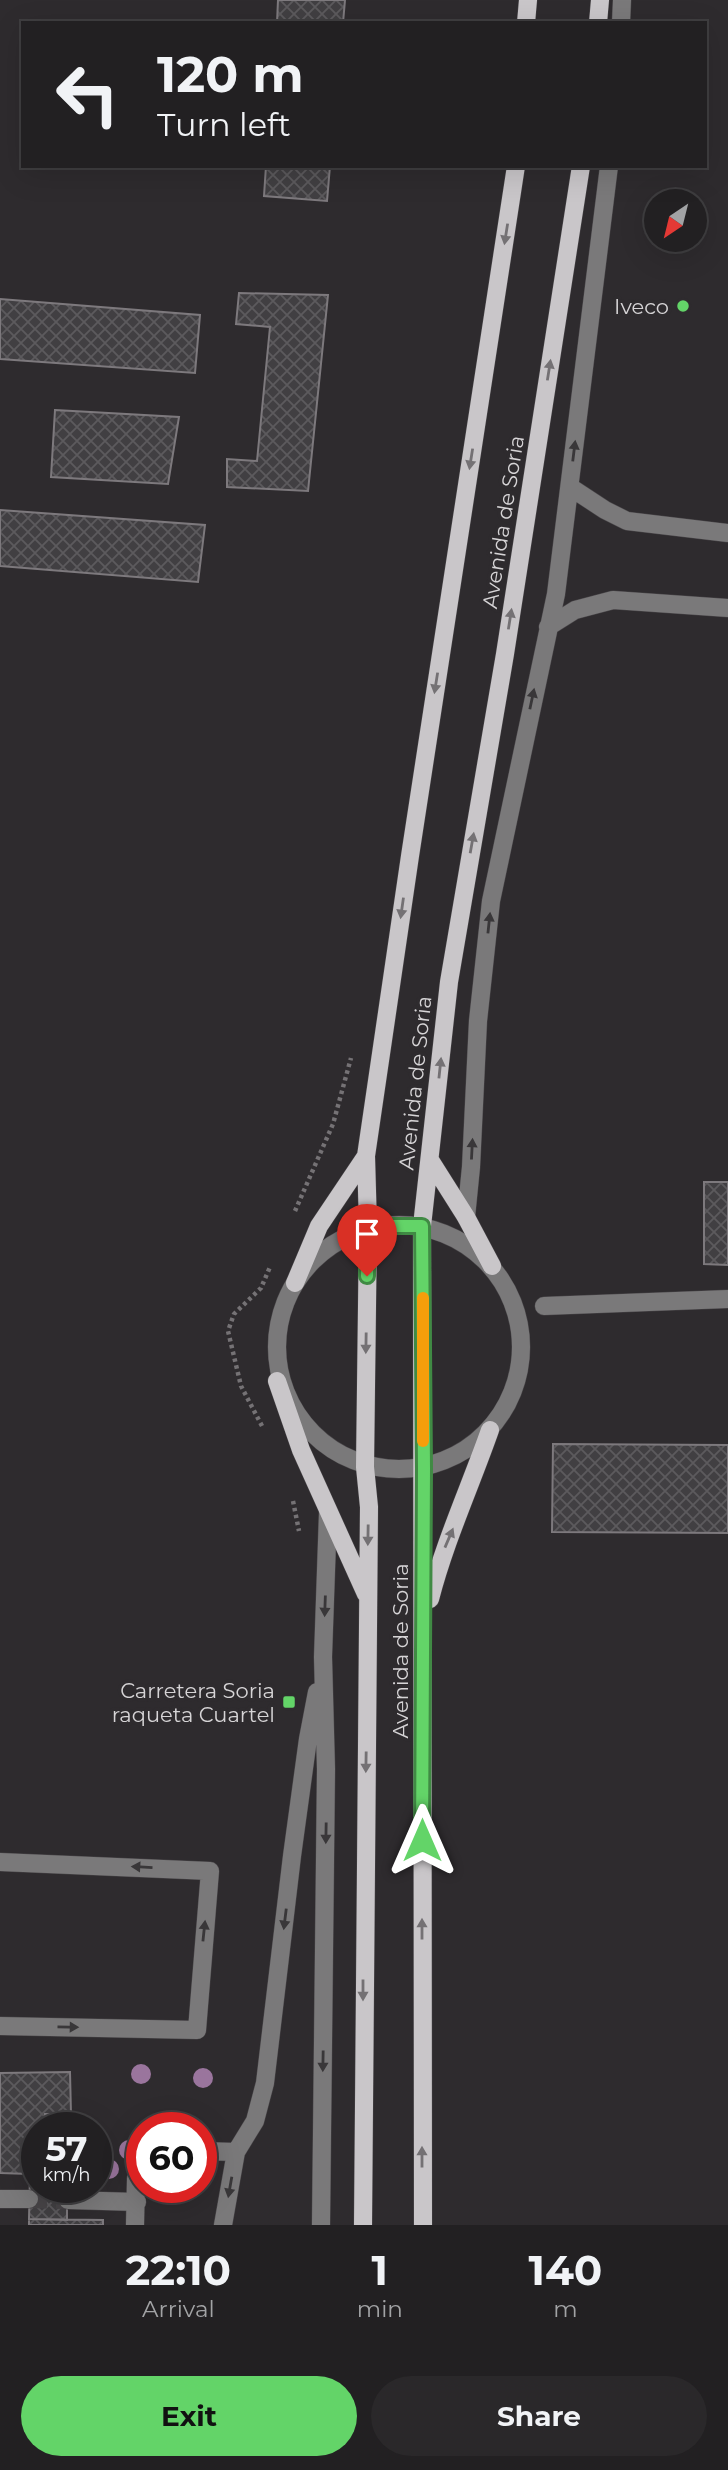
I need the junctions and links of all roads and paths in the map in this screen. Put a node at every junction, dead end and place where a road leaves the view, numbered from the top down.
1 (528, 0) edge
2 (600, 0) edge
3 (622, 0) edge
4 (526, 21) edge
5 (598, 21) edge
6 (621, 21) edge
7 (516, 168) edge
8 (581, 168) edge
9 (609, 168) edge
10 (570, 487) junction
11 (728, 533) edge
12 (728, 608) edge
13 (548, 627) junction
14 (366, 1156) junction
15 (430, 1160) junction
16 (466, 1217) junction
17 (368, 1226) junction
18 (422, 1226) junction
19 (492, 1266) junction
20 (295, 1283) junction
21 (728, 1299) edge
22 (544, 1306) dead end
23 (277, 1381) junction
24 (491, 1430) junction
25 (365, 1467) junction
26 (424, 1468) junction
27 (328, 1513) junction
28 (367, 1598) junction
29 (423, 1626) junction
30 (323, 1657) junction
31 (0, 1862) edge
32 (0, 2026) edge
33 (217, 2151) edge
34 (236, 2152) junction
35 (0, 2199) edge
36 (21, 2199) tunnel mouth
37 (137, 2203) edge
38 (135, 2225) edge
39 (223, 2225) edge
40 (321, 2225) edge
41 (363, 2225) edge
42 (423, 2225) edge

1 - 4 main road
2 - 5 main road
3 - 6 street
7 -> 14 main road, Avenida de Soria
15 -> 8 main road, Avenida de Soria
10 -> 9 street
10 - 11 street
10 - 13 street
12 - 13 street
16 -> 13 street
14 - 17 main road, Avenida de Soria
14 - 20 main road
15 - 16 main road
15 - 18 main road, Avenida de Soria
16 - 19 main road
17 - 18 street
17 - 20 street
17 -> 25 main road, Avenida de Soria
18 - 19 street
18 - 26 main road, Avenida de Soria
19 - 24 street
20 - 23 street
21 - 22 street
23 - 25 street
23 - 27 main road
24 - 26 street
29 -> 24 main road
25 - 26 street
25 -> 28 main road, Avenida de Soria
26 - 29 main road, Avenida de Soria
27 - 28 main road
27 -> 30 street
28 -> 41 main road, Avenida de Soria
42 -> 29 main road, Avenida de Soria
30 -> 34 street
30 -> 40 street
32 -> 31 street
33 - 34 street
34 -> 39 street
35 - 36 street
37 - 38 street

